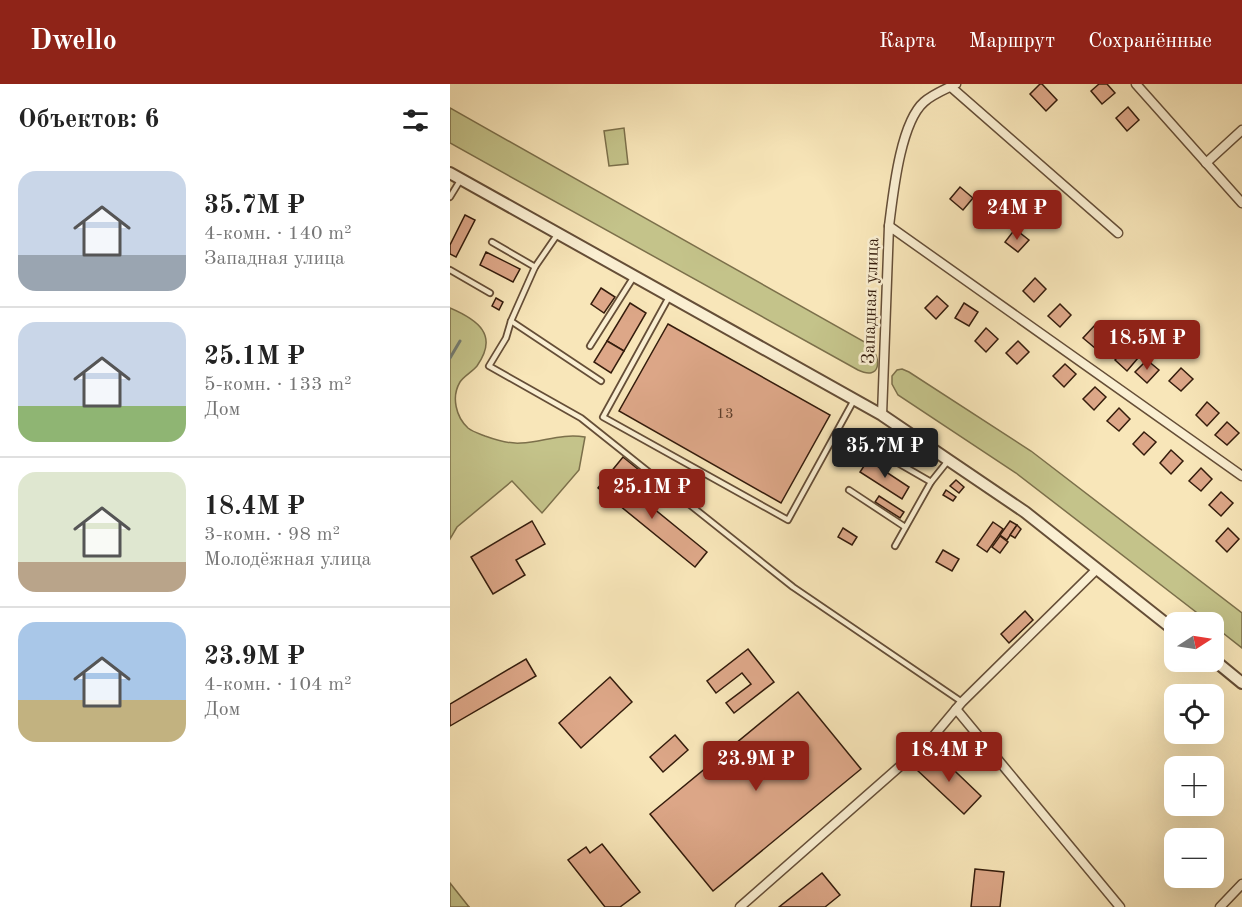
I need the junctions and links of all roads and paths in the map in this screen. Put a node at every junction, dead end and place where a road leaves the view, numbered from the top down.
1 (1136, 84) edge
2 (954, 85) edge
3 (1242, 130) edge
4 (1206, 163) junction
5 (450, 172) edge
6 (461, 179) junction
7 (450, 197) edge
8 (1242, 202) edge
9 (889, 226) junction
10 (559, 233) junction
11 (1118, 233) dead end
12 (492, 242) dead end
13 (534, 267) junction
14 (450, 270) edge
15 (635, 275) junction
16 (490, 293) dead end
17 (670, 295) junction
18 (511, 321) junction
19 (590, 346) dead end
20 (601, 381) dead end
21 (855, 399) junction
22 (882, 415) junction
23 (872, 448) dead end
24 (949, 460) junction
25 (1242, 476) edge
26 (931, 482) junction
27 (849, 490) dead end
28 (905, 527) junction
29 (895, 546) dead end
30 (1097, 569) junction
31 (1164, 622) edge
32 (1224, 668) edge
33 (1242, 682) edge
34 (959, 706) junction
35 (1242, 884) edge
36 (740, 907) edge
37 (1120, 907) edge
38 (1220, 907) edge

1 - 4 street
2 - 9 street
2 - 11 street
3 - 4 street
4 - 8 street
5 - 6 street
6 - 7 lane
6 - 10 street
9 - 22 street, Западная улица
9 - 25 street, Западная улица
10 - 13 lane
10 - 15 street
12 - 13 lane
13 - 18 lane
14 - 16 lane
15 - 17 street
15 - 19 lane
17 - 21 street
17 - 21 lane
18 - 20 lane
18 - 34 lane
21 - 22 street
22 - 24 street
23 - 26 lane
24 - 26 lane
24 - 30 street
26 - 28 lane
27 - 28 lane
28 - 29 lane
30 - 31 street
30 - 34 street
32 - 33 street
34 - 36 street
34 - 37 street
35 - 38 street

